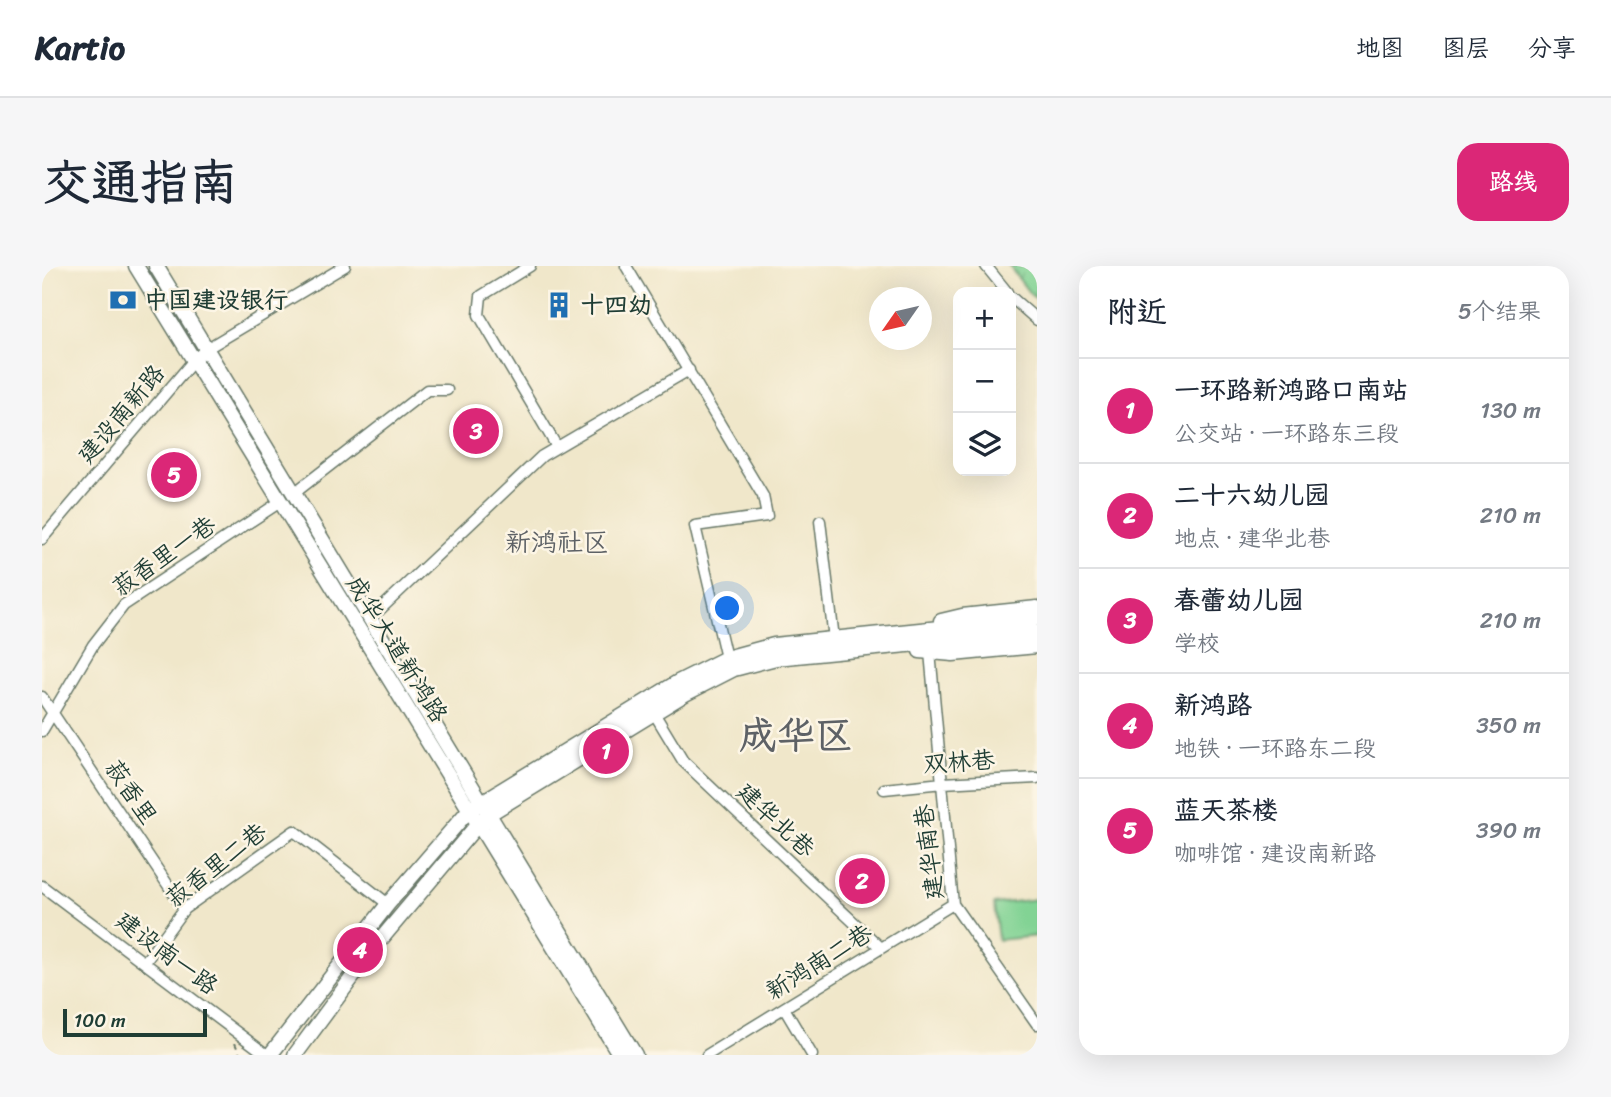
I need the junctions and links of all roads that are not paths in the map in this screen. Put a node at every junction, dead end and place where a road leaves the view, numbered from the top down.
1 (136, 266) edge
2 (156, 266) edge
3 (345, 266) edge
4 (530, 266) edge
5 (626, 266) edge
6 (986, 266) edge
7 (1003, 287) edge
8 (1016, 301) edge
9 (1037, 320) edge
10 (206, 349) junction
11 (194, 360) junction
12 (689, 370) junction
13 (447, 390) dead end
14 (557, 447) junction
15 (293, 494) junction
16 (280, 502) junction
17 (820, 521) dead end
18 (42, 539) edge
19 (1037, 608) edge
20 (1037, 618) edge
21 (370, 619) junction
22 (1037, 632) edge
23 (834, 639) junction
24 (887, 641) junction
25 (1037, 646) edge
26 (929, 652) junction
27 (726, 658) junction
28 (42, 697) edge
29 (654, 713) junction
30 (53, 715) junction
31 (42, 731) edge
32 (1037, 778) edge
33 (943, 783) junction
34 (884, 789) dead end
35 (480, 808) junction
36 (478, 824) junction
37 (42, 886) edge
38 (388, 904) junction
39 (953, 904) junction
40 (184, 909) junction
41 (881, 948) junction
42 (145, 962) junction
43 (784, 1008) junction
44 (1037, 1024) edge
45 (268, 1055) edge
46 (295, 1055) edge
47 (620, 1055) edge
48 (635, 1055) edge
49 (707, 1055) edge
50 (812, 1055) edge

1 - 11 main road, 成华大道新鸿路
2 - 10 main road, 成华大道新鸿路
3 - 10 street, 建设南新路
4 - 14 street
5 - 12 street
6 - 7 street
8 - 9 street
10 - 11 street, 建设南新路
10 - 15 main road, 成华大道新鸿路
11 - 16 main road, 成华大道新鸿路
11 - 18 street, 建设南新路
12 - 14 street
12 - 27 street
13 - 15 street
14 - 21 street
15 - 21 main road, 成华大道新鸿路
16 - 30 street, 菽香里一巷
16 - 35 main road, 成华大道新鸿路
17 - 23 street
19 - 24 main road
20 - 24 main road
21 - 35 main road, 成华大道新鸿路
22 - 24 main road
23 - 24 main road
23 - 27 main road
24 - 26 main road
24 - 29 main road
25 - 26 main road
26 - 33 street, 建华南巷
27 - 35 main road
28 - 30 street, 菽香里
29 - 35 main road
29 - 41 street, 建华北巷
30 - 31 street, 菽香里一巷
30 - 40 street, 菽香里
32 - 33 street, 双林巷
33 - 34 street, 双林巷
33 - 39 street, 建华南巷
35 - 36 main road, 成华大道新鸿路
35 - 38 main road
35 - 48 main road, 成华大道新鸿路
36 - 46 main road
36 - 47 main road, 成华大道新鸿路
37 - 42 street, 建设南一路
38 - 40 street, 菽香里二巷
38 - 45 main road
39 - 41 street, 新鸿南二巷
39 - 44 street, 建华南巷
40 - 42 street, 菽香里二巷
41 - 43 street, 新鸿南二巷
42 - 45 street, 建设南一路
43 - 49 street, 新鸿南二巷
43 - 50 street

